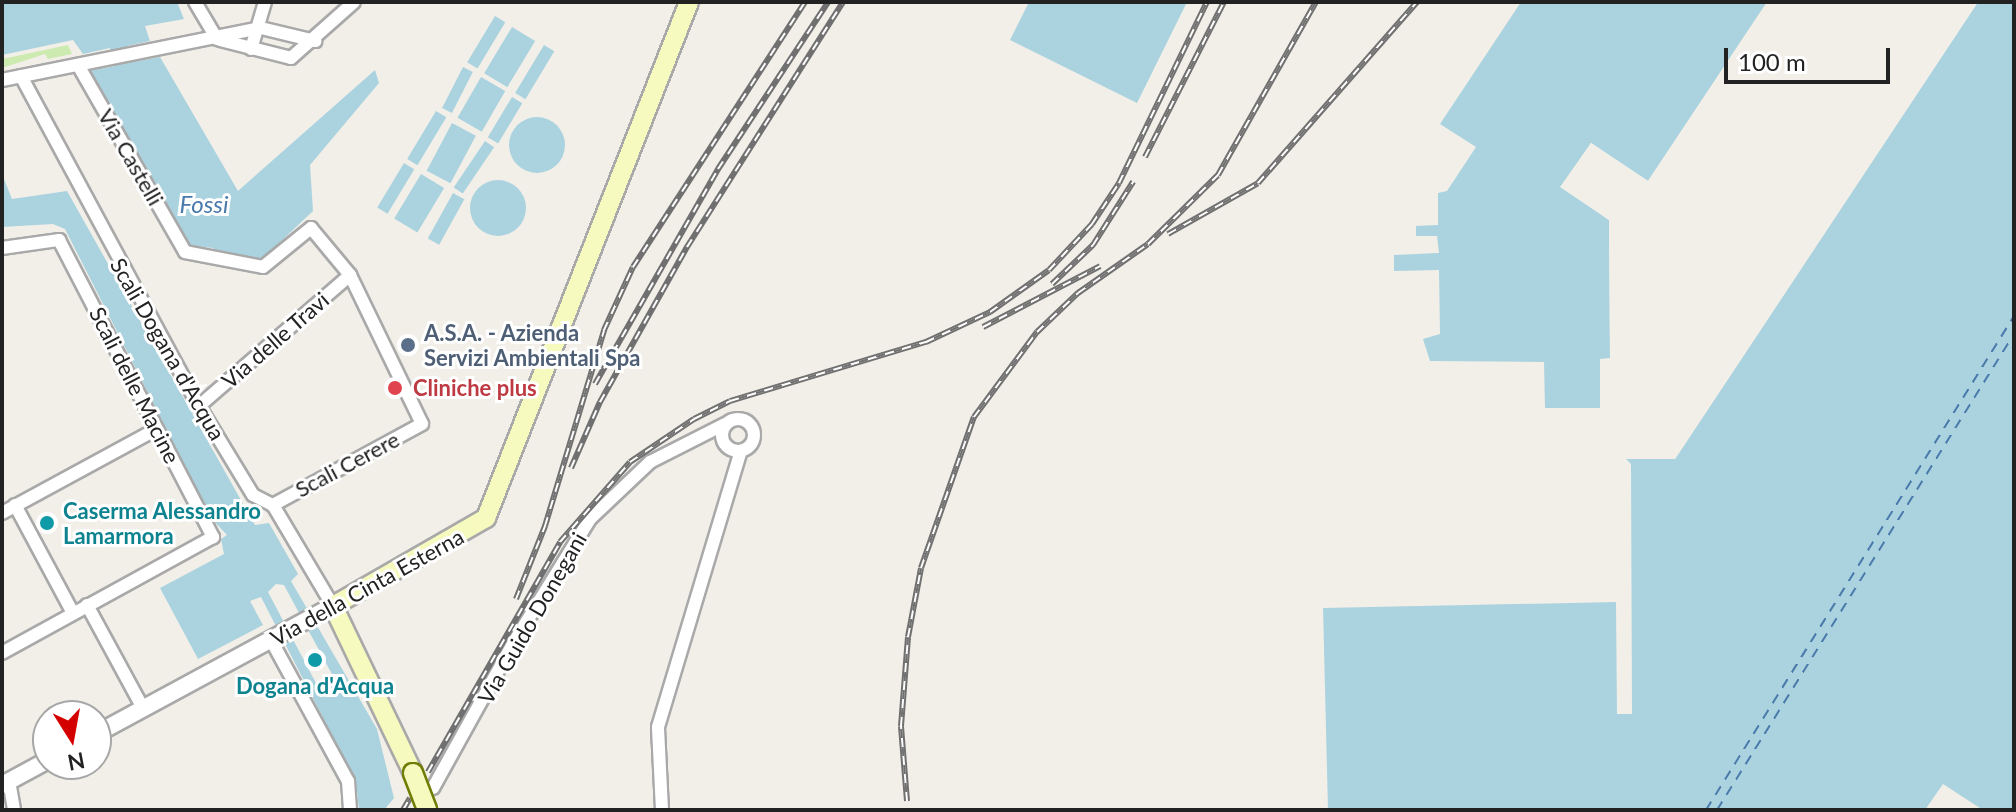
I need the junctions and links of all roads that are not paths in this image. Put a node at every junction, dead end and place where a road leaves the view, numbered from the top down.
1 (195, 2) edge
2 (265, 2) edge
3 (354, 2) edge
4 (689, 2) edge
5 (261, 28) junction
6 (217, 39) junction
7 (315, 41) junction
8 (251, 49) junction
9 (80, 64) junction
10 (21, 76) junction
11 (2, 80) edge
12 (4, 250) edge
13 (350, 275) junction
14 (199, 406) junction
15 (725, 424) junction
16 (157, 429) junction
17 (691, 440) junction
18 (724, 444) junction
19 (741, 451) junction
20 (15, 505) junction
21 (273, 505) junction
22 (2, 513) edge
23 (87, 605) junction
24 (325, 611) junction
25 (73, 613) junction
26 (271, 640) junction
27 (2, 653) edge
28 (143, 708) junction
29 (112, 725) edge
30 (32, 769) edge
31 (5, 783) edge
32 (433, 788) dead end
33 (14, 810) edge
34 (350, 810) edge
35 (427, 810) edge
36 (662, 810) edge

1 - 6 street
2 - 5 street
3 - 7 street
4 - 24 main road, Via della Cinta Esterna
5 - 6 street
5 - 7 street
5 - 8 street
6 - 8 street
6 - 9 street
7 - 8 street
9 - 10 street
9 - 13 street, Via Castelli
10 - 11 street
10 - 14 street, Scali Dogana d'Acqua
12 - 16 street, Scali delle Macine
13 - 14 street, Via delle Travi
13 - 21 street, Scali Cerere
14 - 21 street, Scali Dogana d'Acqua
15 - 17 street, Via Guido Donegani
15 - 18 street
15 - 19 street
16 - 20 street
16 - 23 street, Scali delle Macine
17 - 18 street
17 - 32 street, Via Guido Donegani
18 - 19 street
19 - 36 street
20 - 22 street
20 - 25 street
21 - 24 street, Scali Dogana d'Acqua
23 - 25 street
23 - 28 street
24 - 26 street, Via della Cinta Esterna
24 - 35 main road, bridge
25 - 27 street
26 - 28 street, Via della Cinta Esterna
26 - 34 street
28 - 29 street, Via della Cinta Esterna
30 - 31 street
31 - 33 street

